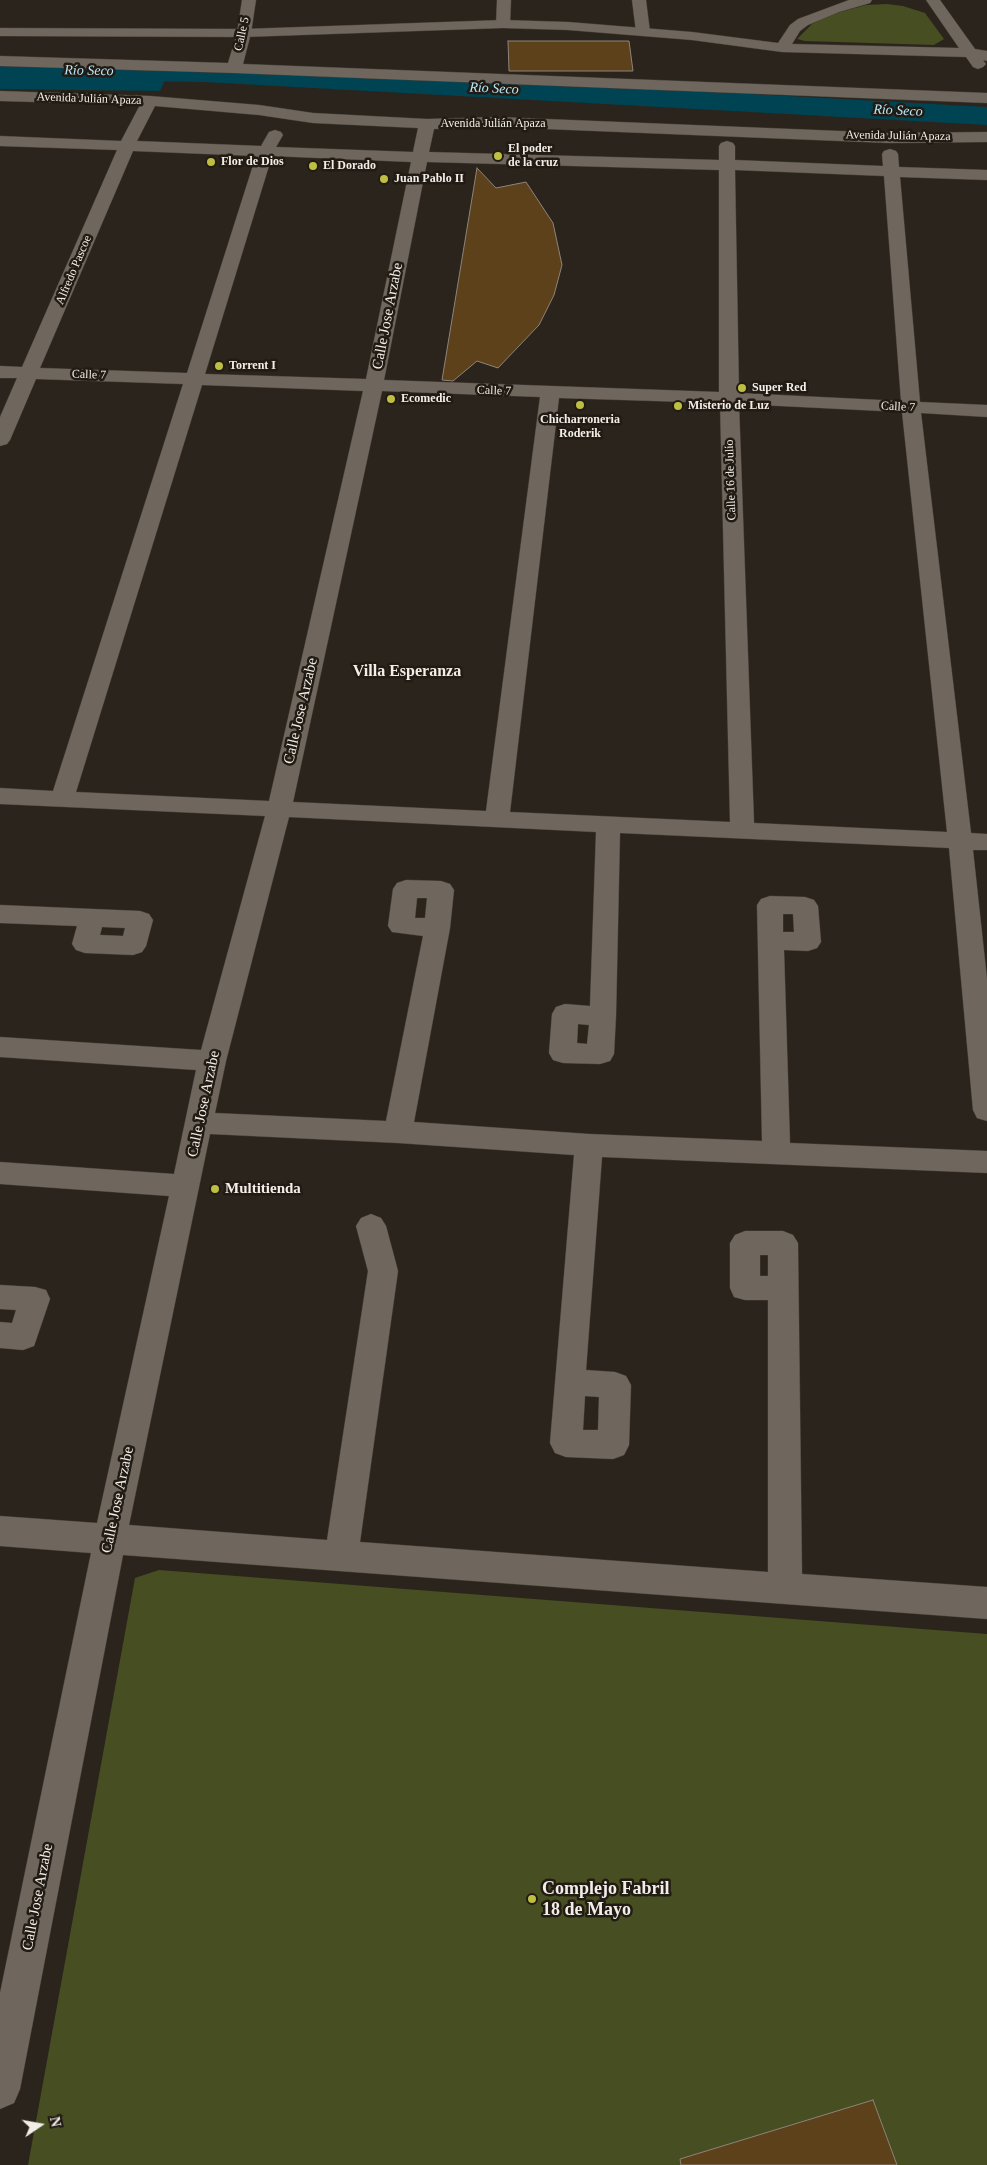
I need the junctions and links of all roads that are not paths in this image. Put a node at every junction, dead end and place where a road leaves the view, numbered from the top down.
1 (249, 0) edge
2 (504, 0) edge
3 (639, 0) edge
4 (865, 0) edge
5 (933, 0) edge
6 (503, 24) junction
7 (0, 32) edge
8 (643, 32) junction
9 (244, 33) junction
10 (782, 48) junction
11 (987, 49) edge
12 (970, 53) junction
13 (987, 56) edge
14 (0, 61) edge
15 (234, 68) junction
16 (987, 75) edge
17 (987, 98) edge
18 (6, 100) edge
19 (150, 101) junction
20 (286, 114) junction
21 (427, 124) junction
22 (728, 130) junction
23 (987, 137) edge
24 (889, 138) junction
25 (0, 141) edge
26 (127, 145) junction
27 (266, 151) junction
28 (419, 156) junction
29 (726, 165) junction
30 (891, 173) junction
31 (987, 175) edge
32 (0, 372) edge
33 (30, 373) junction
34 (195, 380) junction
35 (374, 386) junction
36 (550, 393) junction
37 (729, 398) junction
38 (911, 408) junction
39 (987, 411) edge
40 (0, 440) edge
41 (0, 796) edge
42 (62, 799) junction
43 (279, 809) junction
44 (497, 819) junction
45 (608, 823) junction
46 (742, 829) junction
47 (960, 840) junction
48 (987, 842) edge
49 (0, 914) edge
50 (92, 918) dead end
51 (436, 928) dead end
52 (772, 940) dead end
53 (603, 1016) dead end
54 (0, 1047) edge
55 (212, 1060) junction
56 (987, 1110) edge
57 (200, 1123) junction
58 (398, 1132) junction
59 (589, 1145) junction
60 (776, 1152) junction
61 (987, 1162) edge
62 (0, 1173) edge
63 (186, 1186) junction
64 (371, 1226) dead end
65 (784, 1288) dead end
66 (0, 1297) edge
67 (0, 1335) edge
68 (570, 1382) dead end
69 (0, 1531) edge
70 (110, 1539) junction
71 (341, 1556) junction
72 (785, 1589) junction
73 (987, 1603) edge
74 (0, 2089) edge

1 - 9 street, Calle 5
2 - 6 street
3 - 8 street
4 - 10 street
5 - 12 street
6 - 8 street
6 - 9 street
7 - 9 street
8 - 10 street
9 - 15 street, Calle 5
10 - 12 street
11 - 12 street
12 - 13 street
12 - 16 street
14 - 15 street
15 - 17 street
18 - 19 street, Avenida Julián Apaza
19 - 20 street, Avenida Julián Apaza
19 - 26 street, Alfredo Pascoe
20 - 21 street, Avenida Julián Apaza
20 - 27 street
21 - 22 street, Avenida Julián Apaza
21 - 28 street, Calle Jose Arzabe
22 - 24 street, Avenida Julián Apaza
22 - 29 street, Calle 16 de Julio
23 - 24 street, Avenida Julián Apaza
24 - 30 street
25 - 26 street
26 - 27 street
26 - 33 street, Alfredo Pascoe
27 - 28 street
27 - 34 street
28 - 29 street
28 - 35 street, Calle Jose Arzabe
29 - 30 street
29 - 37 street, Calle 16 de Julio
30 - 31 street
30 - 38 street
32 - 33 street, Calle 7
33 - 34 street, Calle 7
33 - 40 street, Alfredo Pascoe
34 - 35 street, Calle 7
34 - 42 street
35 - 36 street, Calle 7
35 - 43 street, Calle Jose Arzabe
36 - 37 street, Calle 7
36 - 44 street
37 - 38 street, Calle 7
37 - 46 street, Calle 16 de Julio
38 - 39 street, Calle 7
38 - 47 street
41 - 42 street
42 - 43 street
43 - 44 street
43 - 55 street, Calle Jose Arzabe
44 - 45 street
45 - 46 street
45 - 53 street
46 - 47 street
47 - 48 street
47 - 56 street
49 - 50 street
51 - 58 street
52 - 60 street
54 - 55 street
55 - 57 street, Calle Jose Arzabe
57 - 58 street
57 - 63 street, Calle Jose Arzabe
58 - 59 street
59 - 60 street
59 - 68 street
60 - 61 street
62 - 63 street
63 - 70 street, Calle Jose Arzabe
64 - 71 street
65 - 72 street
66 - 67 street
69 - 70 street
70 - 71 street
70 - 74 street, Calle Jose Arzabe
71 - 72 street
72 - 73 street

